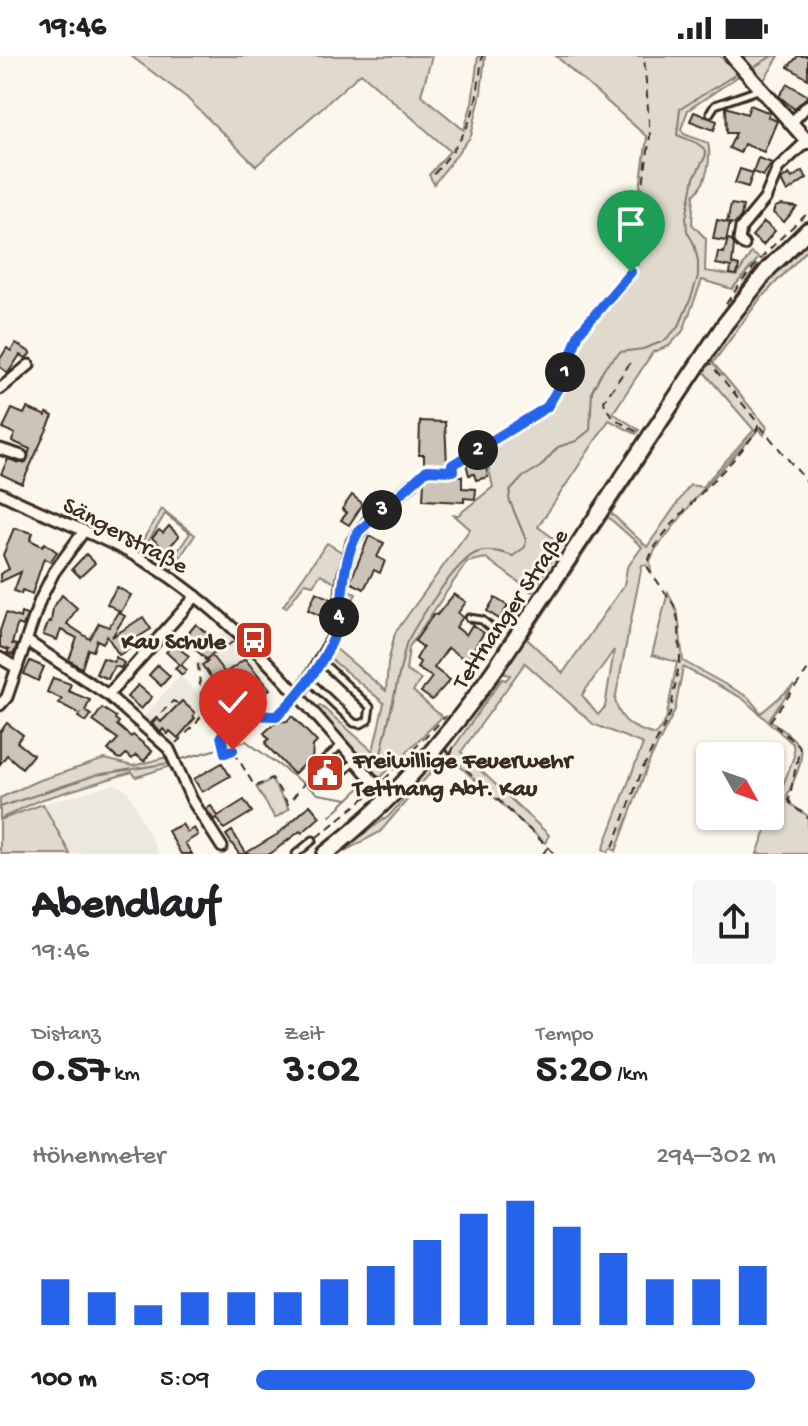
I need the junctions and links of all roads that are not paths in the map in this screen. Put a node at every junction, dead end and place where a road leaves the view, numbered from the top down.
1 (732, 56) edge
2 (762, 89) junction
3 (808, 105) edge
4 (710, 113) dead end
5 (792, 122) junction
6 (808, 142) edge
7 (808, 230) edge
8 (744, 245) dead end
9 (29, 365) dead end
10 (0, 389) edge
11 (0, 449) edge
12 (470, 454) road end
13 (22, 456) dead end
14 (413, 483) joint
15 (0, 493) edge
16 (84, 531) junction
17 (196, 596) junction
18 (469, 618) dead end
19 (495, 631) dead end
20 (27, 641) junction
21 (0, 658) edge
22 (320, 660) junction
23 (17, 668) junction
24 (308, 679) junction
25 (108, 695) junction
26 (298, 697) junction
27 (0, 705) edge
28 (341, 745) junction
29 (355, 761) junction
30 (315, 769) road end
31 (331, 782) dead end
32 (389, 799) junction
33 (313, 840) road end
34 (222, 847) dead end
35 (296, 854) edge
36 (325, 854) edge

1 - 2 street
2 - 4 lane
2 - 5 street
3 - 5 street
5 - 6 street
6 - 8 street
7 - 32 main road, Tettnanger Straße
9 - 10 street
11 - 13 street
12 - 14 lane
14 - 22 street
15 - 16 street, Sängerstraße
16 - 17 street, Sängerstraße
16 - 20 street
17 - 25 street
17 - 26 street, Sängerstraße
18 - 19 lane
20 - 23 street
20 - 25 street
21 - 23 street
22 - 24 street
22 - 24 lane
23 - 27 street
24 - 26 street
25 - 34 street
26 - 28 street, Sängerstraße
28 - 29 street, Sängerstraße
28 - 30 lane
29 - 31 lane
29 - 32 street, Sängerstraße
32 - 36 main road, Tettnanger Straße
33 - 35 lane

